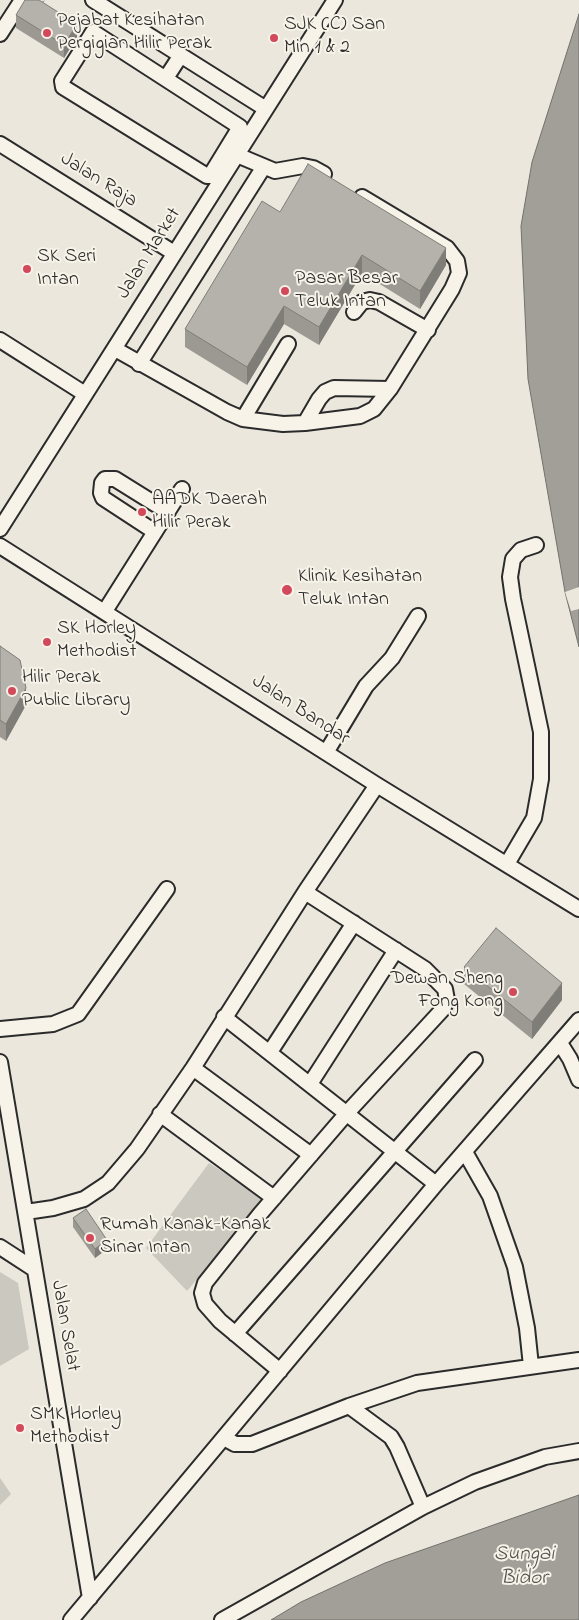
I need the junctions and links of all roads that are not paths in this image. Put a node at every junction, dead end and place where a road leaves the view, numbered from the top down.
1 (22, 0) edge
2 (92, 0) edge
3 (335, 0) edge
4 (0, 34) edge
5 (181, 55) junction
6 (166, 78) junction
7 (266, 109) junction
8 (0, 144) edge
9 (237, 155) junction
10 (263, 168) junction
11 (174, 253) junction
12 (354, 312) dead end
13 (428, 330) junction
14 (0, 340) edge
15 (288, 344) dead end
16 (115, 349) junction
17 (139, 364) junction
18 (390, 389) junction
19 (85, 394) junction
20 (243, 419) junction
21 (305, 423) junction
22 (182, 490) dead end
23 (168, 512) junction
24 (0, 529) edge
25 (155, 532) junction
26 (536, 545) dead end
27 (0, 546) edge
28 (105, 611) junction
29 (418, 616) dead end
30 (327, 751) junction
31 (378, 785) junction
32 (507, 864) junction
33 (167, 889) dead end
34 (305, 892) junction
35 (579, 909) edge
36 (354, 923) junction
37 (396, 950) junction
38 (224, 1017) junction
39 (579, 1020) edge
40 (0, 1029) edge
41 (560, 1043) junction
42 (270, 1052) junction
43 (475, 1060) dead end
44 (0, 1062) edge
45 (193, 1068) junction
46 (579, 1080) edge
47 (310, 1084) junction
48 (160, 1114) junction
49 (347, 1114) junction
50 (394, 1150) junction
51 (465, 1152) junction
52 (311, 1155) junction
53 (436, 1184) junction
54 (274, 1198) junction
55 (26, 1212) junction
56 (0, 1247) edge
57 (34, 1269) junction
58 (235, 1334) junction
59 (579, 1360) edge
60 (531, 1366) junction
61 (280, 1371) junction
62 (349, 1406) junction
63 (224, 1438) junction
64 (579, 1451) edge
65 (423, 1507) junction
66 (90, 1598) junction
67 (71, 1620) edge
68 (222, 1620) edge

1 - 4 street
2 - 5 street
3 - 7 street, Jalan Market
5 - 6 street
5 - 7 street
6 - 6 street
7 - 9 street, Jalan Market
8 - 11 street, Jalan Raja
9 - 10 street
9 - 11 street, Jalan Market
10 - 13 street
10 - 17 street
11 - 16 street, Jalan Market
12 - 13 street
13 - 18 street
14 - 19 street
15 - 20 street
16 - 17 street
16 - 19 street, Jalan Market
17 - 20 street
18 - 21 street
18 - 21 street
19 - 24 street, Jalan Market
20 - 21 street
22 - 23 street
23 - 25 street
23 - 25 street
25 - 28 street
26 - 32 street
27 - 28 street, Jalan Bandar
28 - 30 street, Jalan Bandar
29 - 30 street
30 - 31 street, Jalan Bandar
31 - 32 street, Jalan Bandar
31 - 34 street
32 - 35 street, Jalan Bandar
33 - 40 street
34 - 36 street
34 - 38 street
36 - 37 street
36 - 42 street
37 - 47 street
37 - 49 street
38 - 42 street
38 - 45 street
39 - 41 street
41 - 46 street
41 - 51 street
42 - 47 street
43 - 50 street
44 - 55 street, Jalan Selat
45 - 48 street
45 - 52 street
47 - 49 street
48 - 54 street
48 - 55 street
49 - 50 street
49 - 52 street
50 - 53 street
50 - 58 street
51 - 53 street
51 - 60 street
52 - 54 street
53 - 61 street
54 - 58 street
55 - 57 street, Jalan Selat
56 - 57 street
57 - 66 street, Jalan Selat
58 - 61 street
59 - 60 street
60 - 62 street
61 - 63 street
62 - 63 street
62 - 65 street
63 - 66 street
64 - 65 street
65 - 68 street
66 - 67 street

